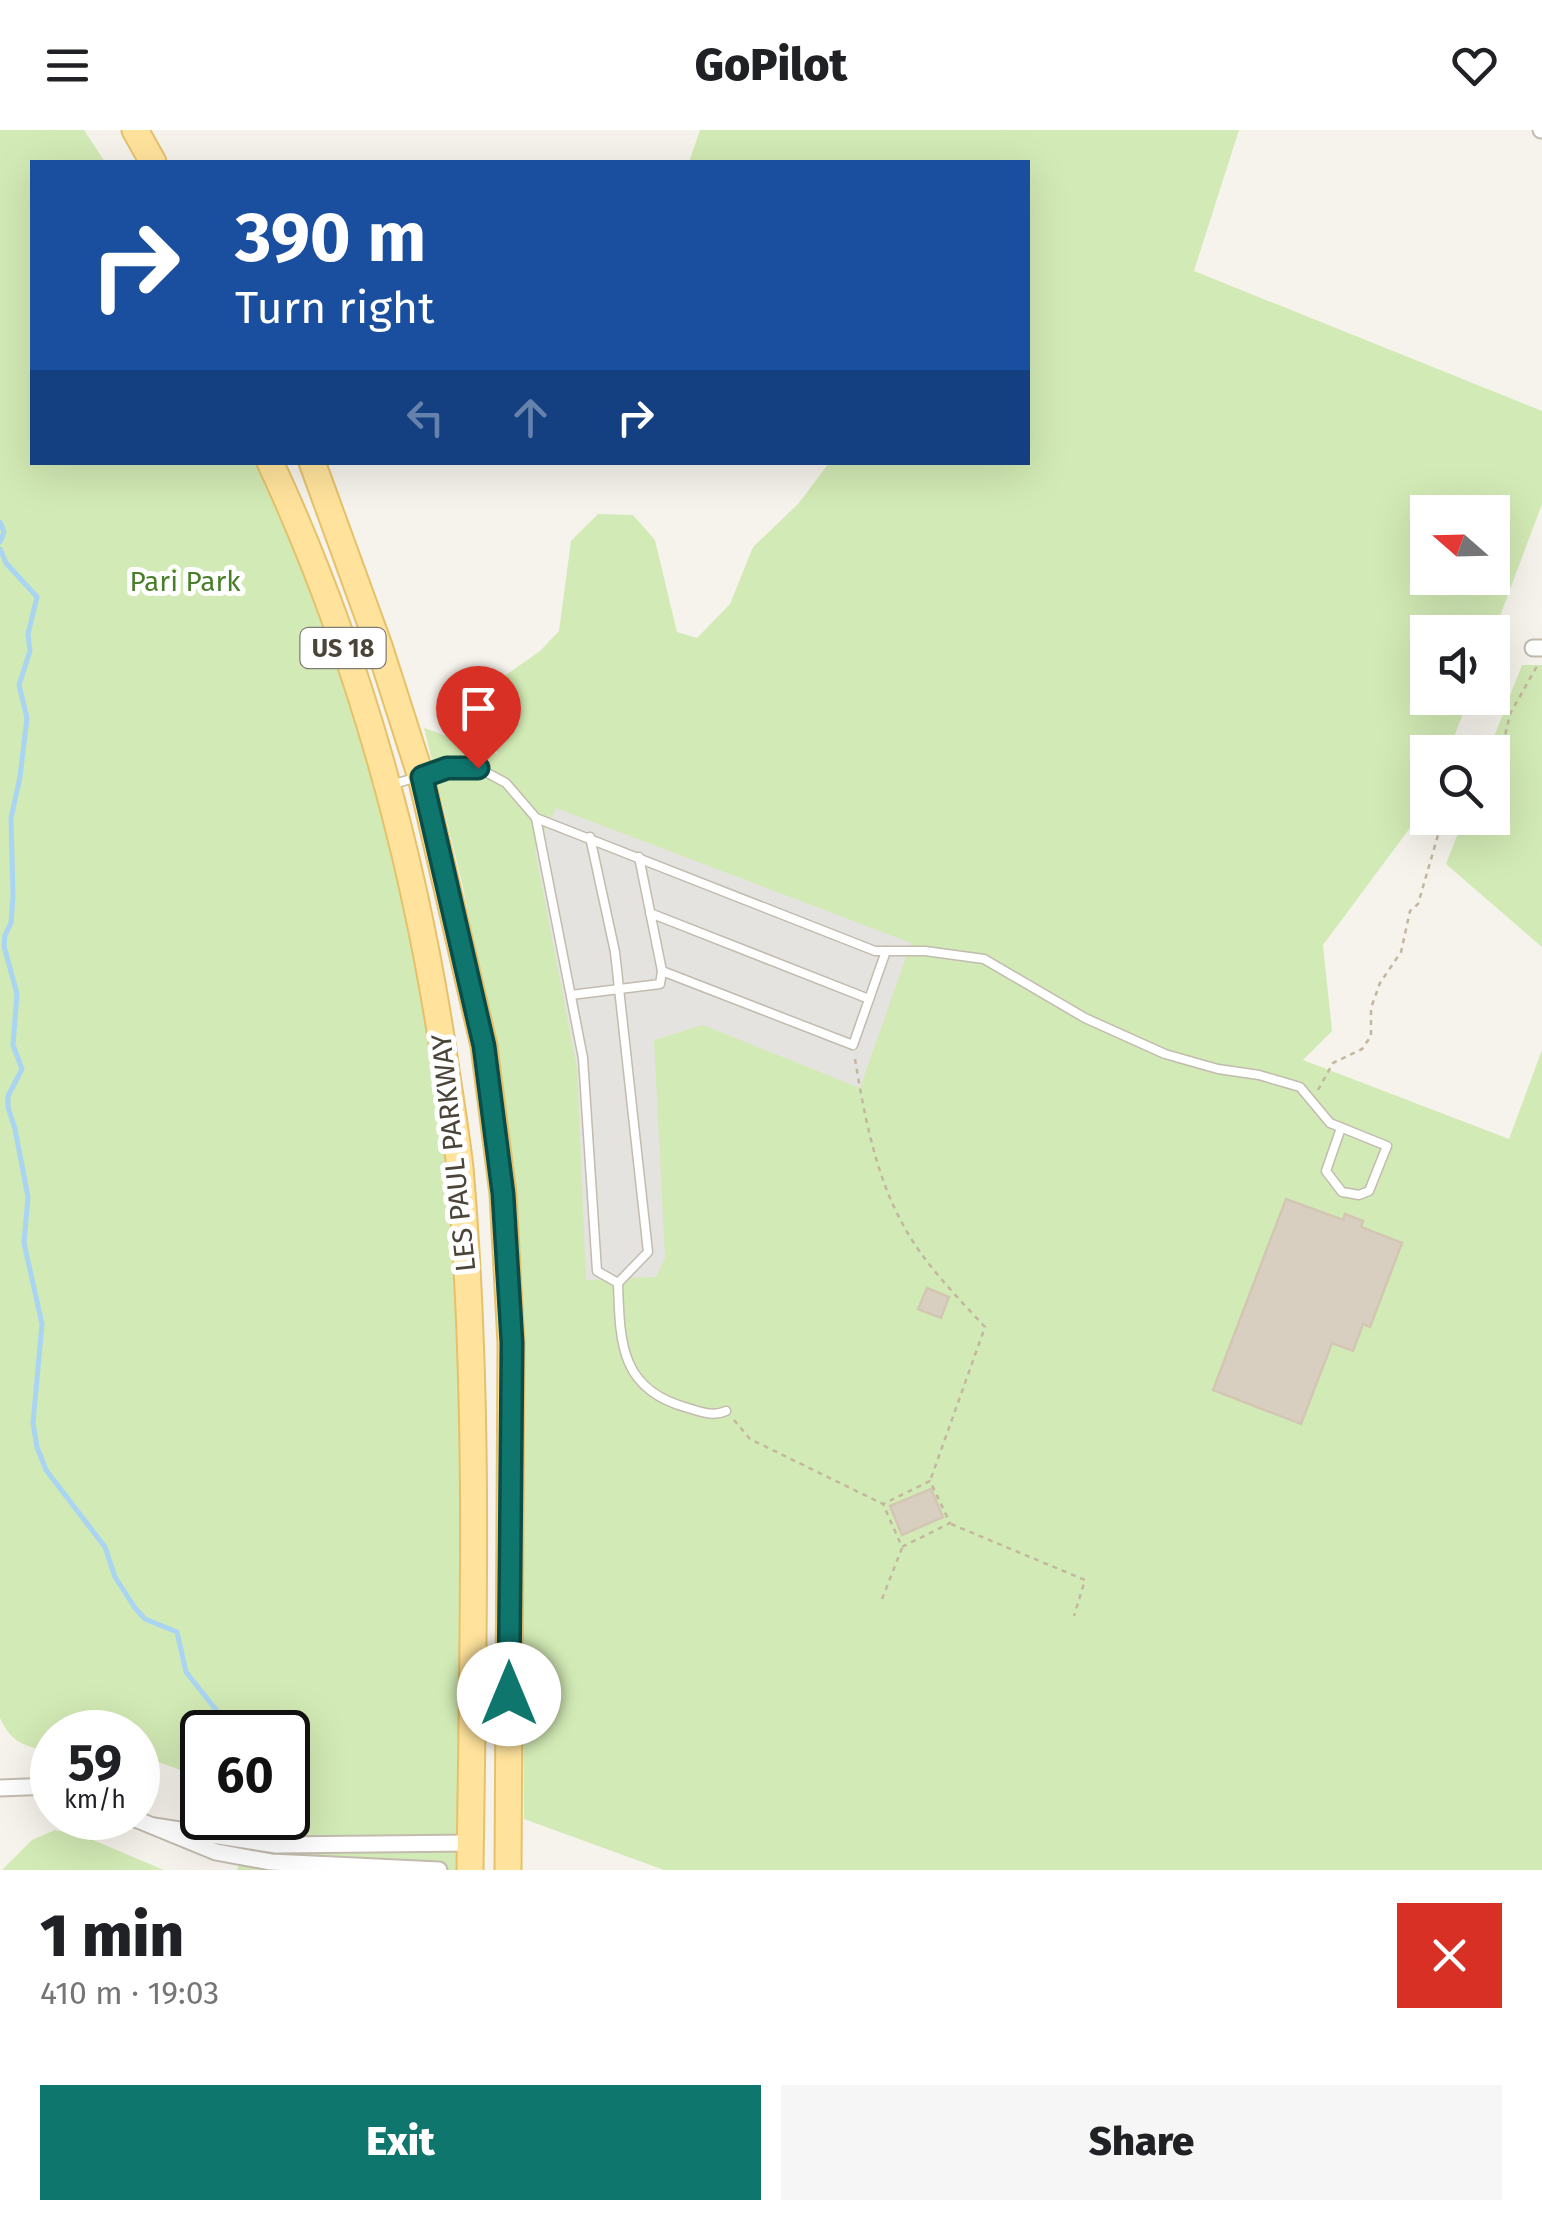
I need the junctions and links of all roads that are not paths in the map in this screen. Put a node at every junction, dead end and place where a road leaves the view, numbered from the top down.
1 (135, 130) edge
2 (149, 160) edge
3 (271, 465) edge
4 (313, 465) edge
5 (422, 777) junction
6 (386, 786) junction
7 (536, 818) junction
8 (590, 837) junction
9 (639, 856) junction
10 (650, 912) junction
11 (886, 951) junction
12 (662, 971) junction
13 (618, 989) junction
14 (570, 995) junction
15 (869, 999) junction
16 (1341, 1128) junction
17 (618, 1283) junction
18 (726, 1411) road end
19 (30, 1787) edge
20 (0, 1788) edge
21 (160, 1827) edge
22 (160, 1829) edge
23 (471, 1843) junction
24 (439, 1870) edge
25 (470, 1870) edge
26 (492, 1870) edge
27 (508, 1870) edge

1 - 2 main road
3 - 6 main road, LES PAUL PARKWAY / US 18
4 - 5 main road, LES PAUL PARKWAY / US 18
5 - 6 lane
5 - 7 lane
5 - 27 main road, LES PAUL PARKWAY / US 18
6 - 23 main road, LES PAUL PARKWAY / US 18
7 - 8 lane
7 - 14 lane
8 - 9 lane
8 - 13 lane
9 - 10 lane
9 - 11 lane
10 - 12 lane
10 - 15 lane
11 - 15 lane
11 - 16 lane
12 - 13 lane
12 - 15 lane
13 - 14 lane
13 - 17 lane
14 - 17 lane
16 - 16 lane
17 - 18 lane
19 - 20 street
21 - 23 street
22 - 24 street
23 - 25 main road, LES PAUL PARKWAY / US 18
23 - 26 main road

